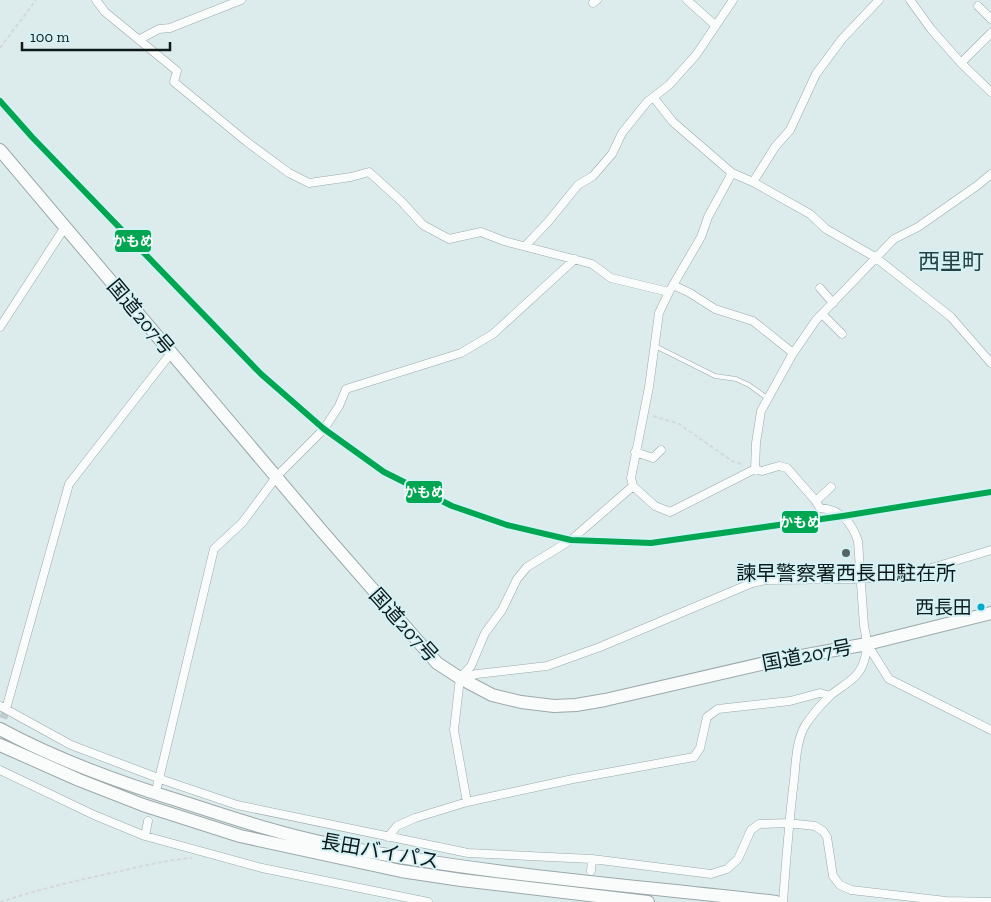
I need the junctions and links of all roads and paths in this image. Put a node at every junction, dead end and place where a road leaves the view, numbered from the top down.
1 (36, 0) edge
2 (96, 0) edge
3 (241, 0) edge
4 (687, 0) edge
5 (733, 0) edge
6 (879, 0) edge
7 (910, 0) edge
8 (978, 6) dead end
9 (991, 19) edge
10 (715, 25) junction
11 (991, 33) edge
12 (140, 39) junction
13 (0, 48) edge
14 (961, 63) junction
15 (991, 92) edge
16 (654, 98) junction
17 (0, 150) edge
18 (732, 173) junction
19 (991, 174) edge
20 (753, 182) junction
21 (65, 227) junction
22 (525, 246) junction
23 (875, 257) junction
24 (575, 259) junction
25 (671, 288) junction
26 (820, 288) dead end
27 (833, 303) junction
28 (822, 314) junction
29 (0, 327) edge
30 (842, 334) dead end
31 (655, 346) junction
32 (171, 353) junction
33 (793, 353) junction
34 (991, 363) edge
35 (768, 398) junction
36 (643, 413) junction
37 (661, 450) dead end
38 (636, 452) junction
39 (755, 469) junction
40 (277, 476) junction
41 (633, 486) junction
42 (831, 487) dead end
43 (816, 501) junction
44 (991, 550) edge
45 (861, 579) junction
46 (991, 612) edge
47 (867, 644) junction
48 (460, 678) junction
49 (830, 696) junction
50 (3, 708) edge
51 (0, 729) edge
52 (991, 730) edge
53 (0, 744) edge
54 (0, 770) edge
55 (159, 778) junction
56 (156, 787) dead end
57 (467, 802) junction
58 (148, 821) dead end
59 (788, 823) junction
60 (145, 836) junction
61 (388, 837) junction
62 (198, 857) dead end
63 (592, 859) junction
64 (591, 871) dead end
65 (0, 902) edge
66 (428, 902) edge
67 (648, 902) edge
68 (776, 902) edge
69 (783, 902) edge
70 (991, 902) edge

1 - 13 path
2 - 12 street
3 - 12 street
4 - 10 street
5 - 10 street
6 - 20 street
7 - 14 street
8 - 9 street
10 - 16 street
11 - 14 street
12 - 22 street
14 - 15 street
16 - 18 street
16 - 22 street
17 - 21 highway, 国道207号
18 - 20 street
18 - 25 street
19 - 23 street
20 - 23 street
21 - 29 street
21 - 32 highway, 国道207号
22 - 24 street
23 - 27 street
23 - 34 street
24 - 25 street
24 - 40 street
25 - 31 street
25 - 33 street
26 - 27 street
27 - 28 street
28 - 30 street
28 - 33 street
31 - 35 lane
31 - 36 street
32 - 40 highway, 国道207号
32 - 50 street
33 - 35 street
35 - 39 street
36 - 38 street
36 - 39 path
37 - 38 street
38 - 41 street
39 - 41 street
39 - 43 street
40 - 48 highway, 国道207号
40 - 55 street
41 - 48 street
42 - 43 street
43 - 45 street
44 - 45 street
45 - 47 street
45 - 48 street
46 - 47 highway, 国道207号
47 - 48 highway, 国道207号
47 - 49 street
47 - 52 street
48 - 57 street
49 - 57 street
49 - 59 street
50 - 55 street
51 - 68 highway, 長田バイパス
53 - 67 highway, 長田バイパス
54 - 60 street
55 - 56 street
55 - 61 street
57 - 61 street
58 - 60 street
59 - 63 street
59 - 69 street
59 - 70 street
60 - 66 street
61 - 63 street
62 - 65 path
63 - 64 street

